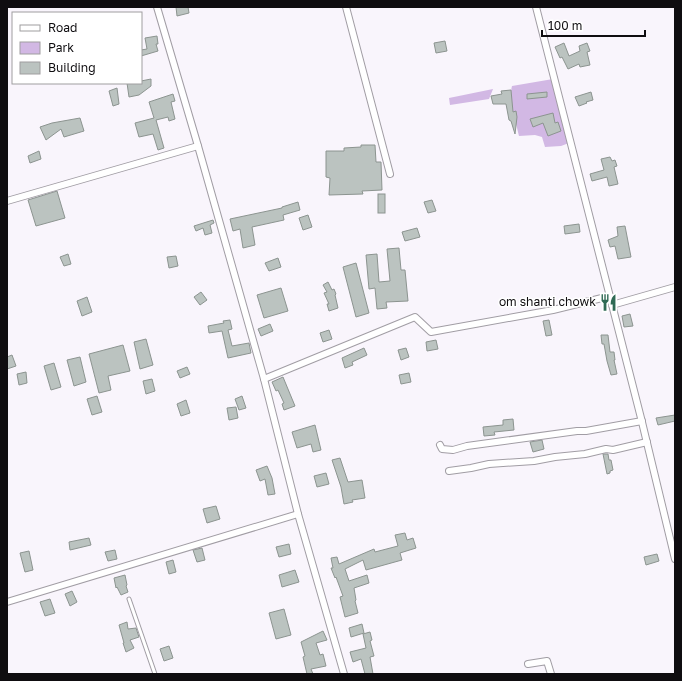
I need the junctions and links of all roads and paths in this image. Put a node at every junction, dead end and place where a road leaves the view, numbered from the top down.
1 (157, 7) edge
2 (346, 7) edge
3 (536, 7) edge
4 (198, 146) junction
5 (390, 174) dead end
6 (7, 201) edge
7 (675, 287) edge
8 (610, 296) junction
9 (612, 305) junction
10 (264, 379) junction
11 (642, 422) junction
12 (647, 442) junction
13 (440, 446) dead end
14 (449, 471) dead end
15 (298, 514) junction
16 (672, 532) edge
17 (675, 559) edge
18 (128, 599) dead end
19 (7, 602) edge
20 (528, 664) dead end
21 (155, 674) edge
22 (344, 674) edge
23 (551, 674) edge

1 - 4 street
2 - 5 street
3 - 8 street
4 - 6 street
4 - 10 street
7 - 9 street
8 - 9 street
8 - 10 street
9 - 11 street
10 - 15 street
11 - 12 street
11 - 13 street
12 - 14 street
12 - 16 street
15 - 19 street
15 - 22 street
16 - 17 street
18 - 21 lane
20 - 23 street

